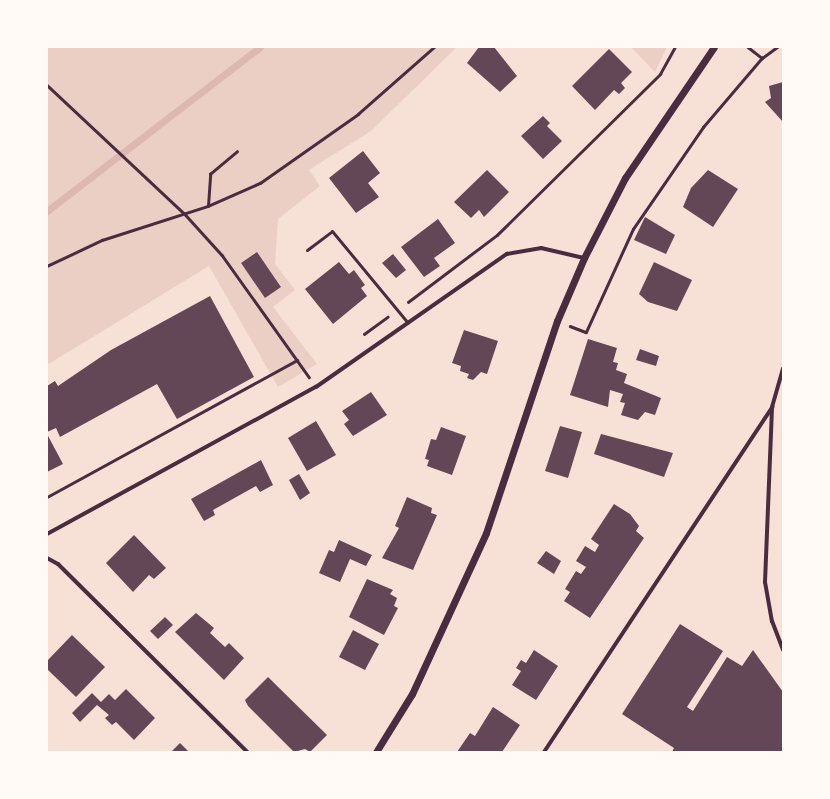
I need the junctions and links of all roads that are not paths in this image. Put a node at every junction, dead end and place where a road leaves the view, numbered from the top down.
1 (714, 47) edge
2 (307, 250) dead end
3 (584, 258) junction
4 (408, 323) junction
5 (783, 369) edge
6 (772, 408) junction
7 (47, 534) edge
8 (47, 558) edge
9 (783, 650) edge
10 (247, 752) edge
11 (376, 752) edge
12 (544, 752) edge

1 - 3 street
2 - 4 lane
3 - 4 street
3 - 11 street
4 - 7 street
5 - 6 street
6 - 9 street
6 - 12 street
8 - 10 street

